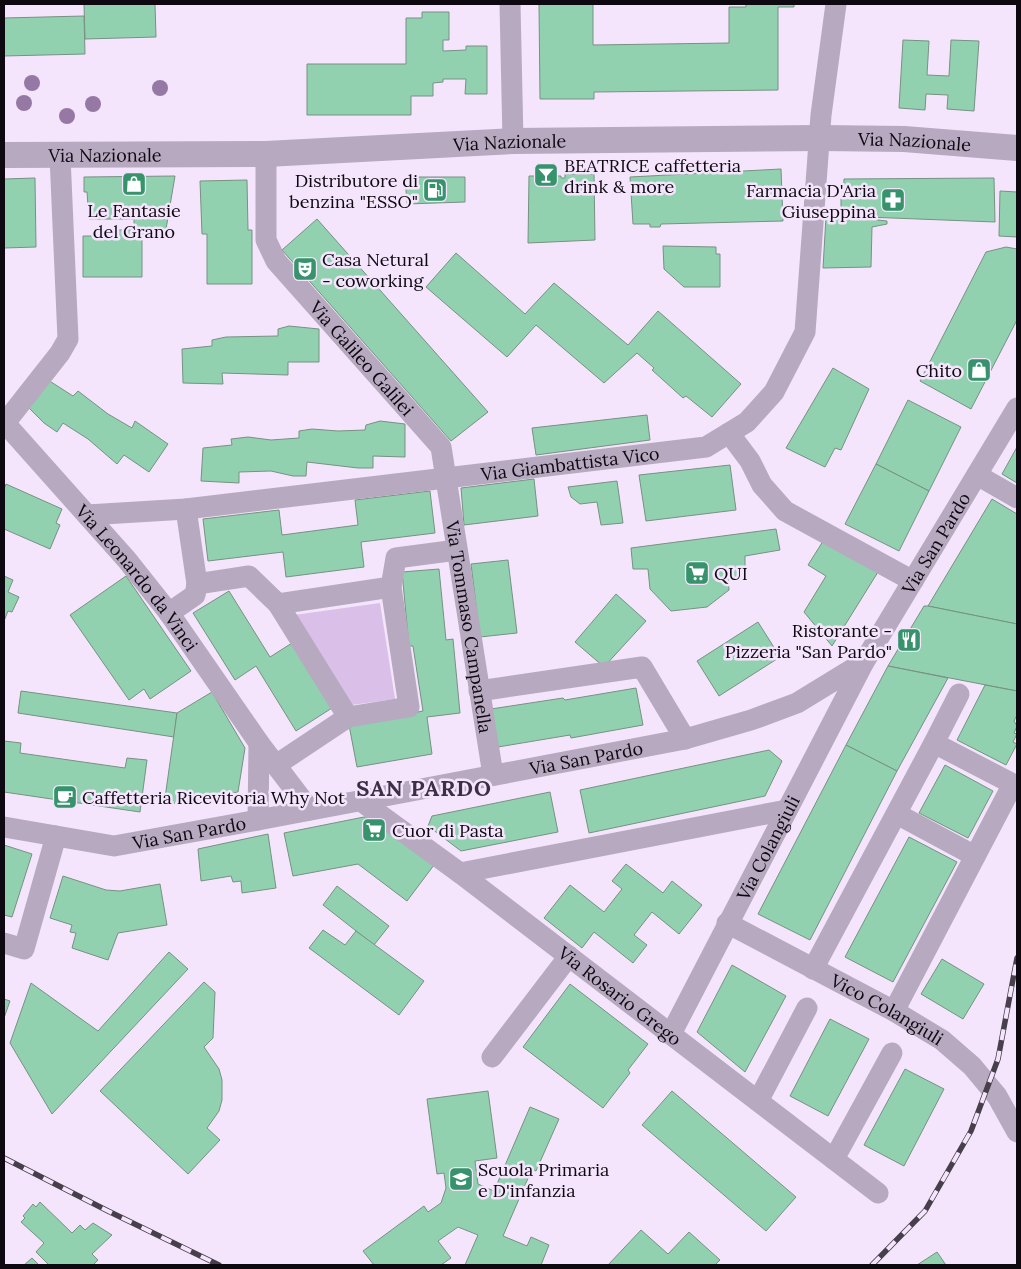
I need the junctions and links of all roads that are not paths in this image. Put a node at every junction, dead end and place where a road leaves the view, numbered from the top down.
1 (510, 4) edge
2 (836, 4) edge
3 (820, 138) junction
4 (512, 141) junction
5 (1017, 148) edge
6 (266, 154) junction
7 (4, 155) edge
8 (60, 156) junction
9 (1017, 408) edge
10 (4, 422) edge
11 (729, 433) junction
12 (977, 475) junction
13 (445, 477) junction
14 (1017, 498) edge
15 (186, 509) junction
16 (87, 515) junction
17 (457, 550) junction
18 (913, 580) junction
19 (197, 584) junction
20 (391, 587) junction
21 (278, 604) junction
22 (169, 613) junction
23 (864, 662) junction
24 (479, 691) junction
25 (960, 694) dead end
26 (348, 717) junction
27 (685, 739) junction
28 (259, 743) junction
29 (934, 743) junction
30 (276, 765) junction
31 (493, 775) junction
32 (361, 800) junction
33 (310, 810) junction
34 (787, 810) junction
35 (897, 814) junction
36 (258, 820) junction
37 (4, 827) edge
38 (56, 836) junction
39 (975, 856) junction
40 (460, 873) junction
41 (728, 923) junction
42 (4, 943) edge
43 (569, 956) junction
44 (813, 969) junction
45 (807, 1008) dead end
46 (894, 1011) junction
47 (671, 1034) junction
48 (892, 1053) dead end
49 (492, 1057) dead end
50 (758, 1101) junction
51 (1017, 1132) edge
52 (834, 1159) junction
53 (878, 1193) dead end

1 - 4 street
2 - 3 street, Via Giambattista Vico
3 - 4 street, Via Nazionale
3 - 5 street, Via Nazionale
3 - 11 street, Via Giambattista Vico
4 - 6 street, Via Nazionale
6 - 8 street, Via Nazionale
6 - 13 street, Via Galileo Galilei
7 - 8 street, Via Nazionale
8 - 10 street
9 - 12 street, Via San Pardo
10 - 16 street, Via Leonardo da Vinci
11 - 13 street, Via Giambattista Vico
11 - 18 street
12 - 14 street
12 - 18 street, Via San Pardo
13 - 15 street, Via Giambattista Vico
13 - 17 street, Via Tommaso Campanella
15 - 16 street, Via Giambattista Vico
15 - 19 street
16 - 22 street, Via Leonardo da Vinci
17 - 20 street
17 - 24 street, Via Tommaso Campanella
18 - 23 street, Via San Pardo
19 - 21 street
19 - 22 street
20 - 21 street
20 - 26 street
21 - 26 street
22 - 28 street, Via Leonardo da Vinci
23 - 27 street, Via San Pardo
23 - 34 street, Via Colangiuli
24 - 27 street
24 - 31 street, Via Tommaso Campanella
25 - 29 street
26 - 30 street
27 - 31 street, Via San Pardo
28 - 30 street, Via Leonardo da Vinci
28 - 36 street
29 - 35 street
29 - 39 street
30 - 33 street, Via Leonardo da Vinci
31 - 32 street, Via San Pardo
32 - 33 street, Via San Pardo
32 - 40 street, Via Rosario Grego
33 - 36 street, Via San Pardo
34 - 40 street
34 - 41 street, Via Colangiuli
35 - 39 street
35 - 44 street
36 - 38 street, Via San Pardo
37 - 38 street, Via San Pardo
38 - 42 street
39 - 46 street
40 - 43 street, Via Rosario Grego
41 - 44 street, Vico Colangiuli
41 - 47 street, Via Colangiuli
43 - 47 street, Via Rosario Grego
43 - 49 street
44 - 46 street, Vico Colangiuli
45 - 50 street
46 - 51 street, Vico Colangiuli
47 - 50 street, Via Rosario Grego
48 - 52 street
50 - 52 street, Via Rosario Grego
52 - 53 street, Via Rosario Grego

